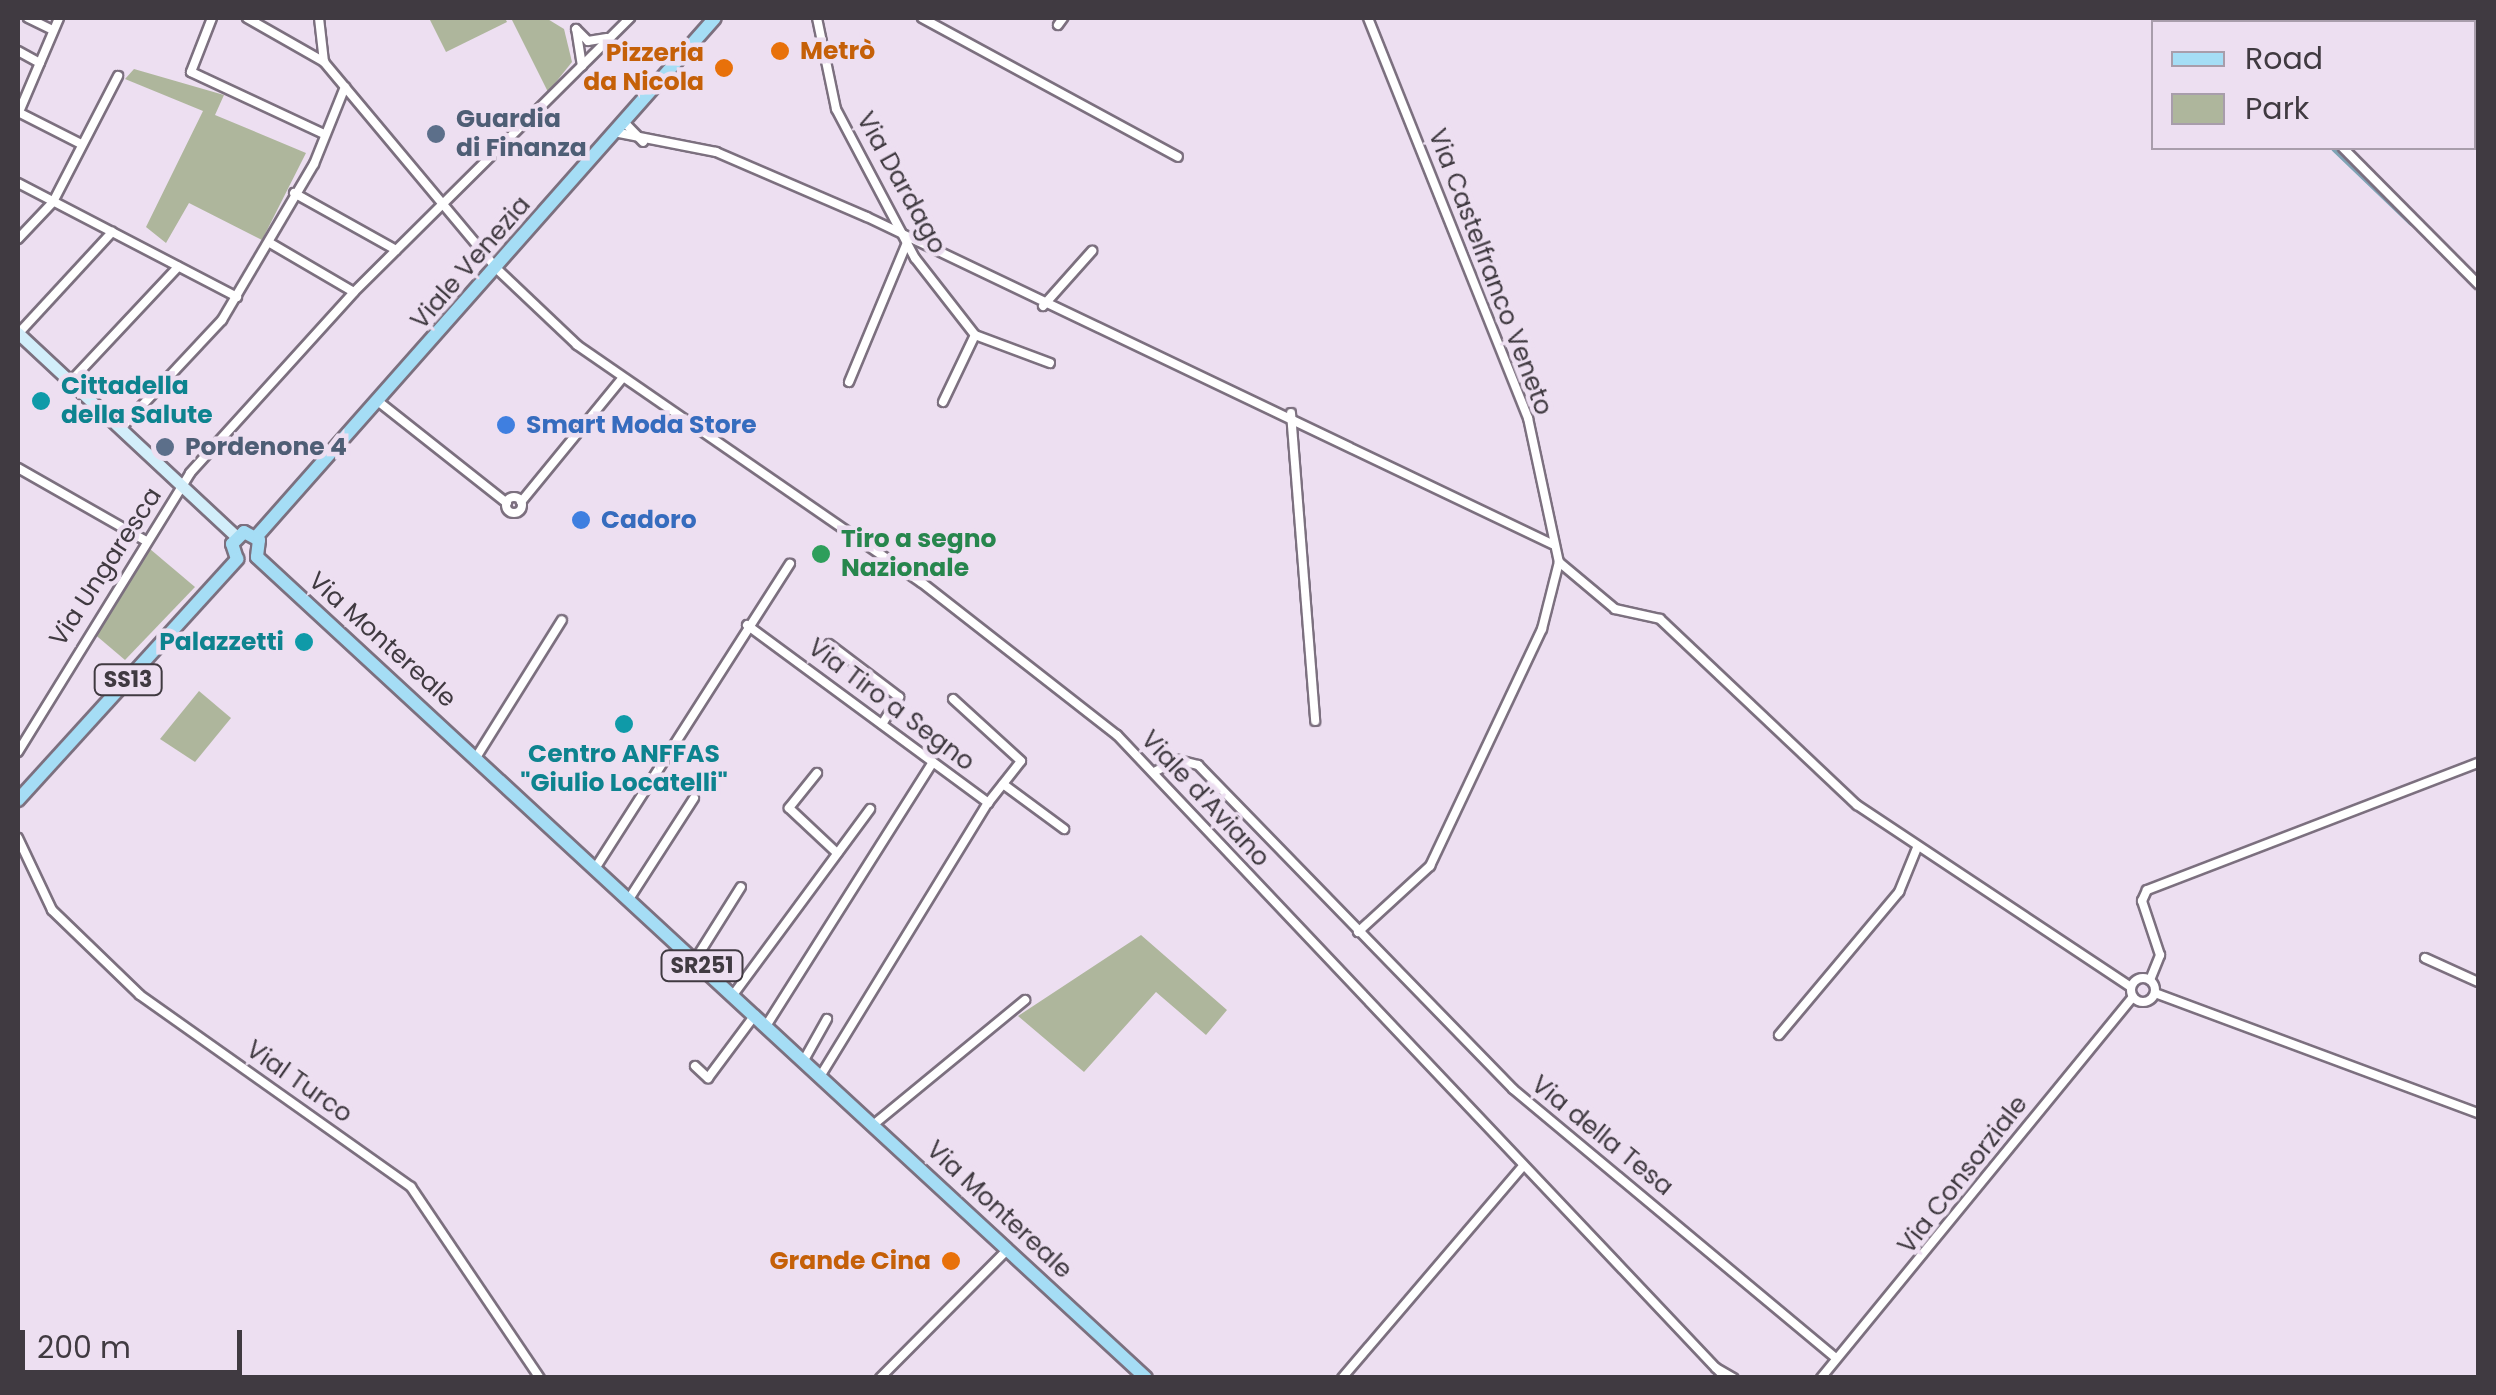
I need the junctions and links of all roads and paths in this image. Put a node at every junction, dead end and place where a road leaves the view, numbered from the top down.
1 (28, 18) edge
2 (59, 18) edge
3 (212, 18) edge
4 (247, 18) edge
5 (320, 18) edge
6 (576, 18) edge
7 (630, 18) edge
8 (715, 18) edge
9 (817, 18) edge
10 (922, 18) edge
11 (1368, 18) edge
12 (53, 30) junction
13 (576, 30) junction
14 (610, 38) junction
15 (588, 40) junction
16 (578, 50) junction
17 (18, 51) edge
18 (592, 56) junction
19 (324, 62) junction
20 (40, 64) junction
21 (582, 66) junction
22 (118, 76) dead end
23 (345, 86) junction
24 (18, 112) edge
25 (619, 127) junction
26 (324, 134) junction
27 (643, 142) junction
28 (81, 144) junction
29 (2346, 150) edge
30 (1178, 157) dead end
31 (18, 183) edge
32 (294, 193) junction
33 (53, 202) junction
34 (448, 204) junction
35 (112, 232) junction
36 (18, 239) edge
37 (908, 240) junction
38 (270, 243) junction
39 (396, 250) junction
40 (1092, 251) dead end
41 (178, 267) junction
42 (497, 268) junction
43 (2478, 284) edge
44 (354, 292) junction
45 (237, 297) junction
46 (1043, 306) junction
47 (18, 333) edge
48 (976, 335) junction
49 (1050, 363) dead end
50 (621, 380) junction
51 (70, 382) junction
52 (849, 382) dead end
53 (378, 402) junction
54 (943, 402) dead end
55 (1291, 413) junction
56 (120, 429) junction
57 (18, 468) edge
58 (181, 486) junction
59 (236, 536) junction
60 (256, 536) junction
61 (146, 541) junction
62 (1552, 544) junction
63 (257, 557) junction
64 (238, 559) junction
65 (1559, 562) junction
66 (790, 564) dead end
67 (562, 620) dead end
68 (748, 625) junction
69 (830, 644) dead end
70 (953, 699) dead end
71 (1315, 721) dead end
72 (882, 724) junction
73 (21, 740) edge
74 (18, 750) edge
75 (477, 756) junction
76 (933, 762) junction
77 (2478, 763) edge
78 (1156, 771) junction
79 (817, 774) dead end
80 (1003, 784) junction
81 (694, 798) dead end
82 (18, 800) edge
83 (988, 803) junction
84 (870, 810) dead end
85 (1064, 828) dead end
86 (18, 838) edge
87 (1917, 848) junction
88 (837, 854) junction
89 (596, 867) junction
90 (741, 887) dead end
91 (629, 899) junction
92 (1358, 932) junction
93 (2424, 958) dead end
94 (695, 960) junction
95 (2150, 980) junction
96 (2478, 982) edge
97 (2131, 987) junction
98 (2156, 993) junction
99 (733, 995) junction
100 (2130, 999) junction
101 (1025, 1000) dead end
102 (755, 1015) junction
103 (827, 1019) dead end
104 (766, 1026) junction
105 (1779, 1035) dead end
106 (804, 1060) junction
107 (695, 1066) dead end
108 (821, 1076) junction
109 (2478, 1113) edge
110 (873, 1124) junction
111 (1522, 1166) junction
112 (1008, 1249) junction
113 (1835, 1357) junction
114 (1821, 1376) edge
115 (540, 1378) edge
116 (880, 1378) edge
117 (1146, 1378) edge
118 (1342, 1378) edge
119 (1729, 1378) edge

1 - 12 street
2 - 12 street
3 - 26 street
4 - 19 street, Viale d'Aviano
5 - 19 street
6 - 13 street
7 - 14 street, Via Ungaresca
8 - 25 main road, Viale Venezia
9 - 37 street, Via Dardago
10 - 30 street
11 - 62 street, Via Castelfranco Veneto
12 - 20 street
13 - 15 street
13 - 16 street
14 - 15 street
14 - 18 street, Via Ungaresca
15 - 18 street
16 - 18 street
16 - 21 street
17 - 20 street
18 - 21 street, Via Ungaresca
19 - 23 street, Viale d'Aviano
20 - 24 street
21 - 34 street, Via Ungaresca
22 - 28 street
23 - 26 street
23 - 34 street, Viale d'Aviano
24 - 28 street
25 - 27 street
25 - 27 street
25 - 42 main road, Viale Venezia
26 - 32 street
27 - 37 street
28 - 33 street
29 - 43 street
31 - 33 street
32 - 38 street
32 - 39 street
33 - 35 street
33 - 36 street
34 - 39 street, Via Ungaresca
34 - 42 street, Viale d'Aviano
35 - 41 street
35 - 47 street
37 - 46 street
37 - 48 street, Via Dardago
37 - 52 street
38 - 44 street
38 - 45 street
39 - 44 street, Via Ungaresca
40 - 46 street
41 - 45 street
41 - 51 street
42 - 50 street, Viale d'Aviano
42 - 53 main road, Viale Venezia
44 - 58 street, Via Ungaresca
45 - 56 street
46 - 55 street
47 - 51 main road
48 - 49 street
48 - 54 street
50 - 53 street
50 - 78 street, Viale d'Aviano
51 - 56 main road
53 - 60 main road, Viale Venezia
55 - 62 street
55 - 71 street
56 - 58 main road
57 - 61 street
58 - 59 main road
58 - 61 street, Via Ungaresca
59 - 60 main road
59 - 64 main road
60 - 63 main road
61 - 73 street, Via Ungaresca
62 - 65 street, Via Castelfranco Veneto
63 - 64 main road
63 - 75 main road, Via Montereale / SR251
64 - 82 main road, SS13
65 - 87 street, Via Castelfranco Veneto
65 - 92 street
66 - 68 street
67 - 75 street
68 - 72 street, Via Tiro a Segno
68 - 89 street
69 - 72 street
70 - 80 street, Via Tiro a Segno
72 - 76 street, Via Tiro a Segno
73 - 74 street, Via Ungaresca
75 - 89 main road, Via Montereale / SR251
76 - 83 street, Via Tiro a Segno
76 - 104 street
77 - 95 street
78 - 92 street, Via della Tesa
78 - 111 street, Viale d'Aviano
79 - 88 street
80 - 83 street, Via Tiro a Segno
80 - 85 street
81 - 91 street
83 - 108 street
84 - 88 street
86 - 115 street, Vial Turco
87 - 97 street, Via Castelfranco Veneto
87 - 105 street
88 - 99 street
89 - 91 main road, Via Montereale / SR251
90 - 94 street
91 - 94 main road, Via Montereale / SR251
92 - 113 street, Via della Tesa
93 - 96 street
94 - 99 main road, Via Montereale / SR251
95 - 97 street
95 - 98 street
97 - 100 street
98 - 100 street
98 - 109 street
99 - 102 main road, Via Montereale / SR251
100 - 113 street, Via Consorziale
101 - 110 street
102 - 104 main road, Via Montereale / SR251
102 - 107 street
103 - 106 street
104 - 106 main road, Via Montereale / SR251
106 - 108 main road, Via Montereale / SR251
108 - 110 main road, Via Montereale / SR251
110 - 112 main road, Via Montereale / SR251
111 - 118 street
111 - 119 street, Viale d'Aviano
112 - 116 street
112 - 117 main road, Via Montereale / SR251
113 - 114 street, Via Consorziale

